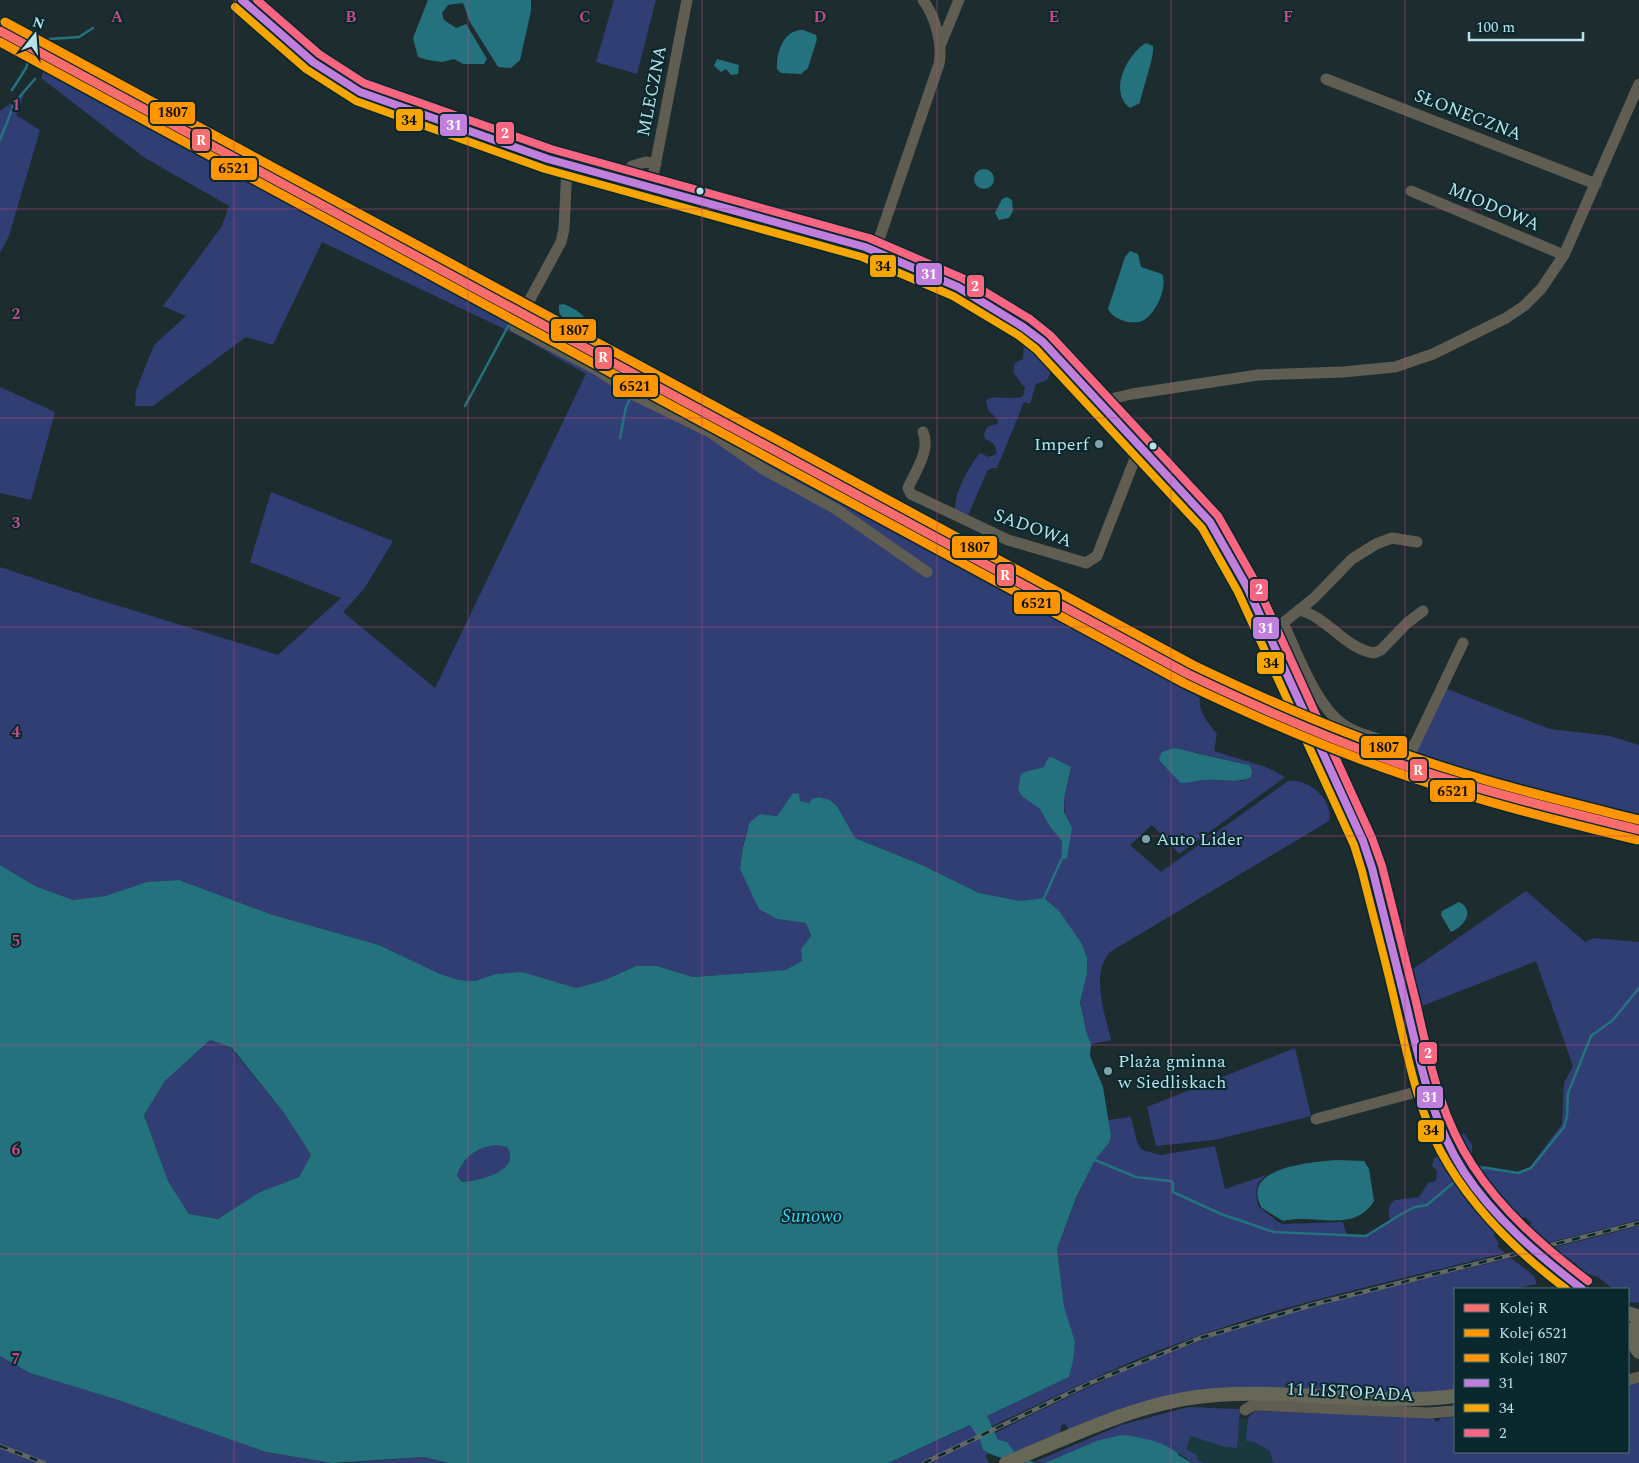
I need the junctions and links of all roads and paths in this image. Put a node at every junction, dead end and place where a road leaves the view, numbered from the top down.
1 (242, 0) edge
2 (687, 0) edge
3 (923, 0) edge
4 (959, 0) edge
5 (940, 46) junction
6 (1326, 79) dead end
7 (1639, 84) edge
8 (656, 164) junction
9 (566, 165) junction
10 (623, 180) junction
11 (1596, 184) junction
12 (651, 188) junction
13 (1411, 191) dead end
14 (876, 251) junction
15 (1564, 254) junction
16 (1102, 406) junction
17 (923, 432) dead end
18 (1143, 450) junction
19 (1416, 542) dead end
20 (927, 572) dead end
21 (1299, 610) junction
22 (1423, 611) dead end
23 (1283, 623) junction
24 (1268, 632) junction
25 (1464, 643) dead end
26 (1427, 1089) junction
27 (1316, 1119) dead end
28 (1581, 1288) edge
29 (1632, 1331) edge
30 (1639, 1352) edge
31 (1454, 1396) edge
32 (1245, 1410) dead end
33 (1454, 1411) edge
34 (1006, 1463) edge

1 - 9 main road
2 - 8 street, MLECZNA
3 - 5 street
4 - 5 street
5 - 14 street
6 - 11 street, SŁONECZNA
7 - 11 street
8 - 10 street
8 - 12 street, MLECZNA
9 - 10 main road
9 - 20 street
10 - 12 main road
11 - 15 street
12 - 14 main road
13 - 15 street, MIODOWA
14 - 16 main road
15 - 16 street
16 - 18 main road
17 - 18 street, SADOWA
18 - 24 main road
19 - 21 street
21 - 22 street
21 - 23 street
23 - 24 street
23 - 25 street
24 - 26 main road
26 - 27 street
26 - 28 main road
29 - 30 main road
31 - 34 main road
32 - 33 street, 11 LISTOPADA

